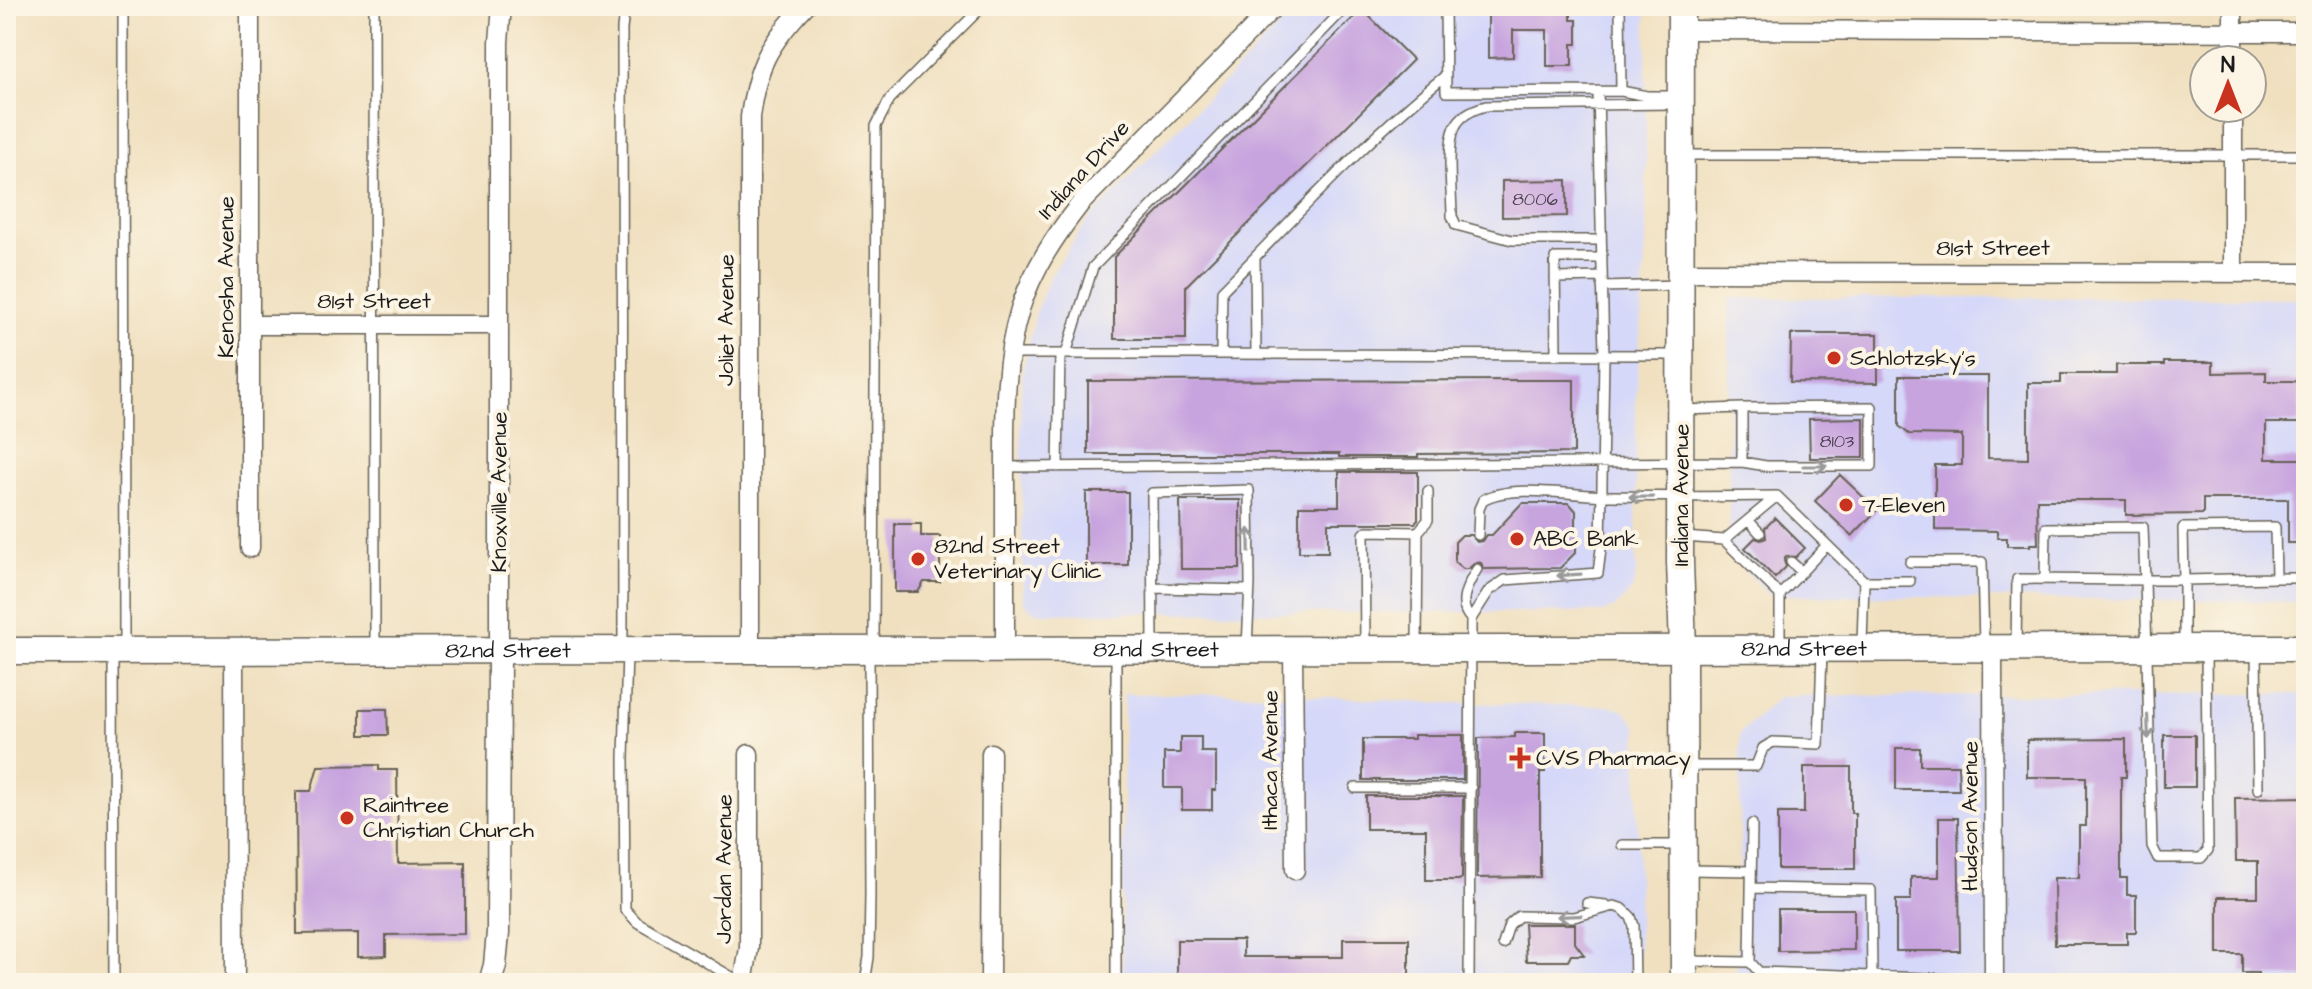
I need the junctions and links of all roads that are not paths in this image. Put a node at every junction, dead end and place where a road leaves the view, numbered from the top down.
1 (123, 6) edge
2 (250, 6) edge
3 (374, 6) edge
4 (502, 6) edge
5 (628, 6) edge
6 (805, 6) edge
7 (983, 6) edge
8 (1347, 6) edge
9 (1445, 6) edge
10 (1620, 6) edge
11 (2233, 6) edge
12 (1263, 10) edge
13 (1681, 18) edge
14 (2234, 32) junction
15 (2306, 32) edge
16 (2234, 44) edge
17 (1445, 76) junction
18 (1598, 91) junction
19 (1621, 91) junction
20 (1680, 100) junction
21 (1598, 106) junction
22 (2233, 124) edge
23 (1680, 155) junction
24 (2233, 155) junction
25 (2306, 155) edge
26 (1601, 240) junction
27 (1255, 258) junction
28 (1602, 258) junction
29 (2233, 272) junction
30 (2306, 273) edge
31 (1555, 278) junction
32 (1680, 278) junction
33 (1602, 282) junction
34 (251, 325) junction
35 (373, 325) junction
36 (498, 325) junction
37 (1010, 354) junction
38 (1063, 354) junction
39 (1221, 354) junction
40 (1256, 354) junction
41 (1556, 355) junction
42 (1604, 355) junction
43 (1680, 356) junction
44 (1742, 408) junction
45 (1680, 410) junction
46 (1742, 462) junction
47 (1680, 464) junction
48 (1604, 465) junction
49 (1005, 467) junction
50 (1058, 467) junction
51 (1428, 491) dead end
52 (1602, 496) junction
53 (1777, 496) junction
54 (1681, 497) junction
55 (1748, 520) junction
56 (1418, 532) junction
57 (1760, 533) dead end
58 (1478, 535) dead end
59 (1680, 537) junction
60 (1724, 540) junction
61 (1826, 546) junction
62 (250, 548) dead end
63 (1791, 562) dead end
64 (1910, 562) dead end
65 (1477, 569) dead end
66 (1802, 572) junction
67 (2045, 578) junction
68 (2276, 578) junction
69 (2306, 578) edge
70 (2145, 580) junction
71 (2184, 580) junction
72 (1864, 581) junction
73 (1910, 581) dead end
74 (1153, 588) junction
75 (1249, 590) junction
76 (1780, 595) junction
77 (1471, 619) junction
78 (1683, 648) junction
79 (1780, 648) junction
80 (1822, 648) junction
81 (1862, 648) junction
82 (1998, 648) junction
83 (2195, 648) junction
84 (2256, 648) junction
85 (2306, 648) edge
86 (872, 649) junction
87 (1005, 649) junction
88 (1116, 649) junction
89 (1153, 649) junction
90 (1247, 649) junction
91 (1293, 649) junction
92 (1365, 649) junction
93 (1417, 649) junction
94 (1471, 649) junction
95 (2146, 649) junction
96 (375, 650) junction
97 (499, 650) junction
98 (625, 650) junction
99 (750, 650) junction
100 (6, 651) edge
101 (119, 651) junction
102 (234, 651) junction
103 (991, 753) dead end
104 (749, 754) dead end
105 (1684, 766) junction
106 (1355, 788) dead end
107 (1471, 788) junction
108 (2258, 789) dead end
109 (1752, 824) dead end
110 (1622, 845) dead end
111 (1684, 858) junction
112 (1295, 870) dead end
113 (1751, 871) junction
114 (1751, 888) junction
115 (1587, 903) dead end
116 (1614, 906) junction
117 (1503, 944) dead end
118 (1750, 962) junction
119 (1684, 972) edge
120 (1872, 976) junction
121 (1857, 978) edge
122 (1952, 979) dead end
123 (494, 981) edge
124 (1888, 981) edge
125 (114, 983) edge
126 (235, 983) edge
127 (742, 983) edge
128 (865, 983) edge
129 (990, 983) edge
130 (1116, 983) edge
131 (1469, 983) edge
132 (1635, 983) edge
133 (1994, 983) edge

1 - 101 lane
2 - 34 street, Kenosha Avenue
3 - 35 lane
4 - 36 street, Knoxville Avenue
5 - 98 lane
6 - 99 street, Joliet Avenue
7 - 86 lane
8 - 38 lane
9 - 17 lane
10 - 19 lane
11 - 14 street
12 - 37 street, Indiana Drive
13 - 14 street
13 - 20 main road, Indiana Avenue
14 - 15 street
14 - 16 street
17 - 18 lane
17 - 27 lane
18 - 19 lane
18 - 21 lane
19 - 20 lane
20 - 21 lane
20 - 23 main road, Indiana Avenue
21 - 26 lane
21 - 26 lane
22 - 24 street
23 - 24 lane
23 - 32 main road, Indiana Avenue
24 - 25 lane
24 - 29 street
26 - 28 lane
27 - 39 lane
27 - 40 lane
28 - 31 lane
28 - 33 lane
29 - 30 street, 81st Street
29 - 32 street, 81st Street
31 - 33 lane
31 - 41 lane
32 - 33 lane
32 - 43 main road, Indiana Avenue
33 - 42 lane
34 - 35 street, 81st Street
34 - 62 street, Kenosha Avenue
35 - 36 street, 81st Street
35 - 96 lane
36 - 97 street, Knoxville Avenue
37 - 38 lane
37 - 49 street, Indiana Drive
38 - 39 lane
38 - 50 lane
39 - 40 lane
40 - 41 lane
41 - 42 lane
42 - 43 lane
42 - 48 lane
43 - 45 main road, Indiana Avenue
44 - 45 lane
44 - 46 lane
46 -> 44 lane
45 - 47 main road, Indiana Avenue
46 - 47 lane
47 - 48 lane
47 - 54 main road, Indiana Avenue
48 - 50 lane
48 - 52 lane
49 - 50 lane
49 - 87 street, Indiana Drive
51 - 56 lane
54 -> 52 lane
52 - 58 lane
52 -> 77 lane
53 - 54 lane
53 - 55 lane
53 - 61 lane
54 - 59 main road, Indiana Avenue
55 - 57 lane
55 - 60 lane
56 - 92 lane
56 - 93 lane
59 - 60 lane
59 - 78 main road, Indiana Avenue
60 - 76 lane
61 - 66 lane
61 - 72 lane
63 - 66 lane
64 - 82 lane
65 - 77 lane
66 - 76 lane
67 - 70 lane
67 - 70 lane
67 - 82 lane
68 - 69 lane
68 - 71 lane
68 - 71 lane
70 - 71 lane
70 - 95 lane
71 - 83 lane
72 - 73 lane
72 - 81 lane
74 - 75 lane
75 -> 74 lane
74 - 89 lane
75 - 90 lane
76 - 79 lane
77 - 94 lane
78 - 79 main road, 82nd Street
78 - 94 main road, 82nd Street
78 - 105 main road, Indiana Avenue
79 - 80 main road, 82nd Street
80 - 81 main road, 82nd Street
80 - 105 lane
81 - 82 main road, 82nd Street
82 - 95 main road, 82nd Street
82 - 133 street, Hudson Avenue
83 - 84 main road, 82nd Street
83 - 95 main road, 82nd Street
95 -> 83 lane
84 - 85 main road, 82nd Street
84 - 108 lane
86 - 87 main road, 82nd Street
86 - 99 main road, 82nd Street
86 - 128 lane
87 - 88 main road, 82nd Street
88 - 89 main road, 82nd Street
88 - 130 lane
89 - 90 main road, 82nd Street
90 - 91 main road, 82nd Street
91 - 92 main road, 82nd Street
91 - 112 street, Ithaca Avenue
92 - 93 main road, 82nd Street
93 - 94 main road, 82nd Street
94 - 107 lane
96 - 97 main road, 82nd Street
96 - 102 main road, 82nd Street
97 - 98 main road, 82nd Street
97 - 123 street, Knoxville Avenue
98 - 99 main road, 82nd Street
98 - 127 lane
100 - 101 main road, 82nd Street
101 - 102 main road, 82nd Street
101 - 125 lane
102 - 126 street
103 - 129 street
104 - 127 street, Jordan Avenue
105 - 111 main road, Indiana Avenue
106 - 107 lane
107 - 131 lane
109 - 113 lane
110 - 111 lane
111 - 113 lane
111 - 119 main road, Indiana Avenue
113 - 114 lane
114 - 118 lane
114 - 120 lane
115 - 116 lane
116 -> 117 lane
116 - 132 lane
118 - 119 lane
118 - 121 lane
120 - 121 lane
120 - 124 lane
122 - 124 lane

